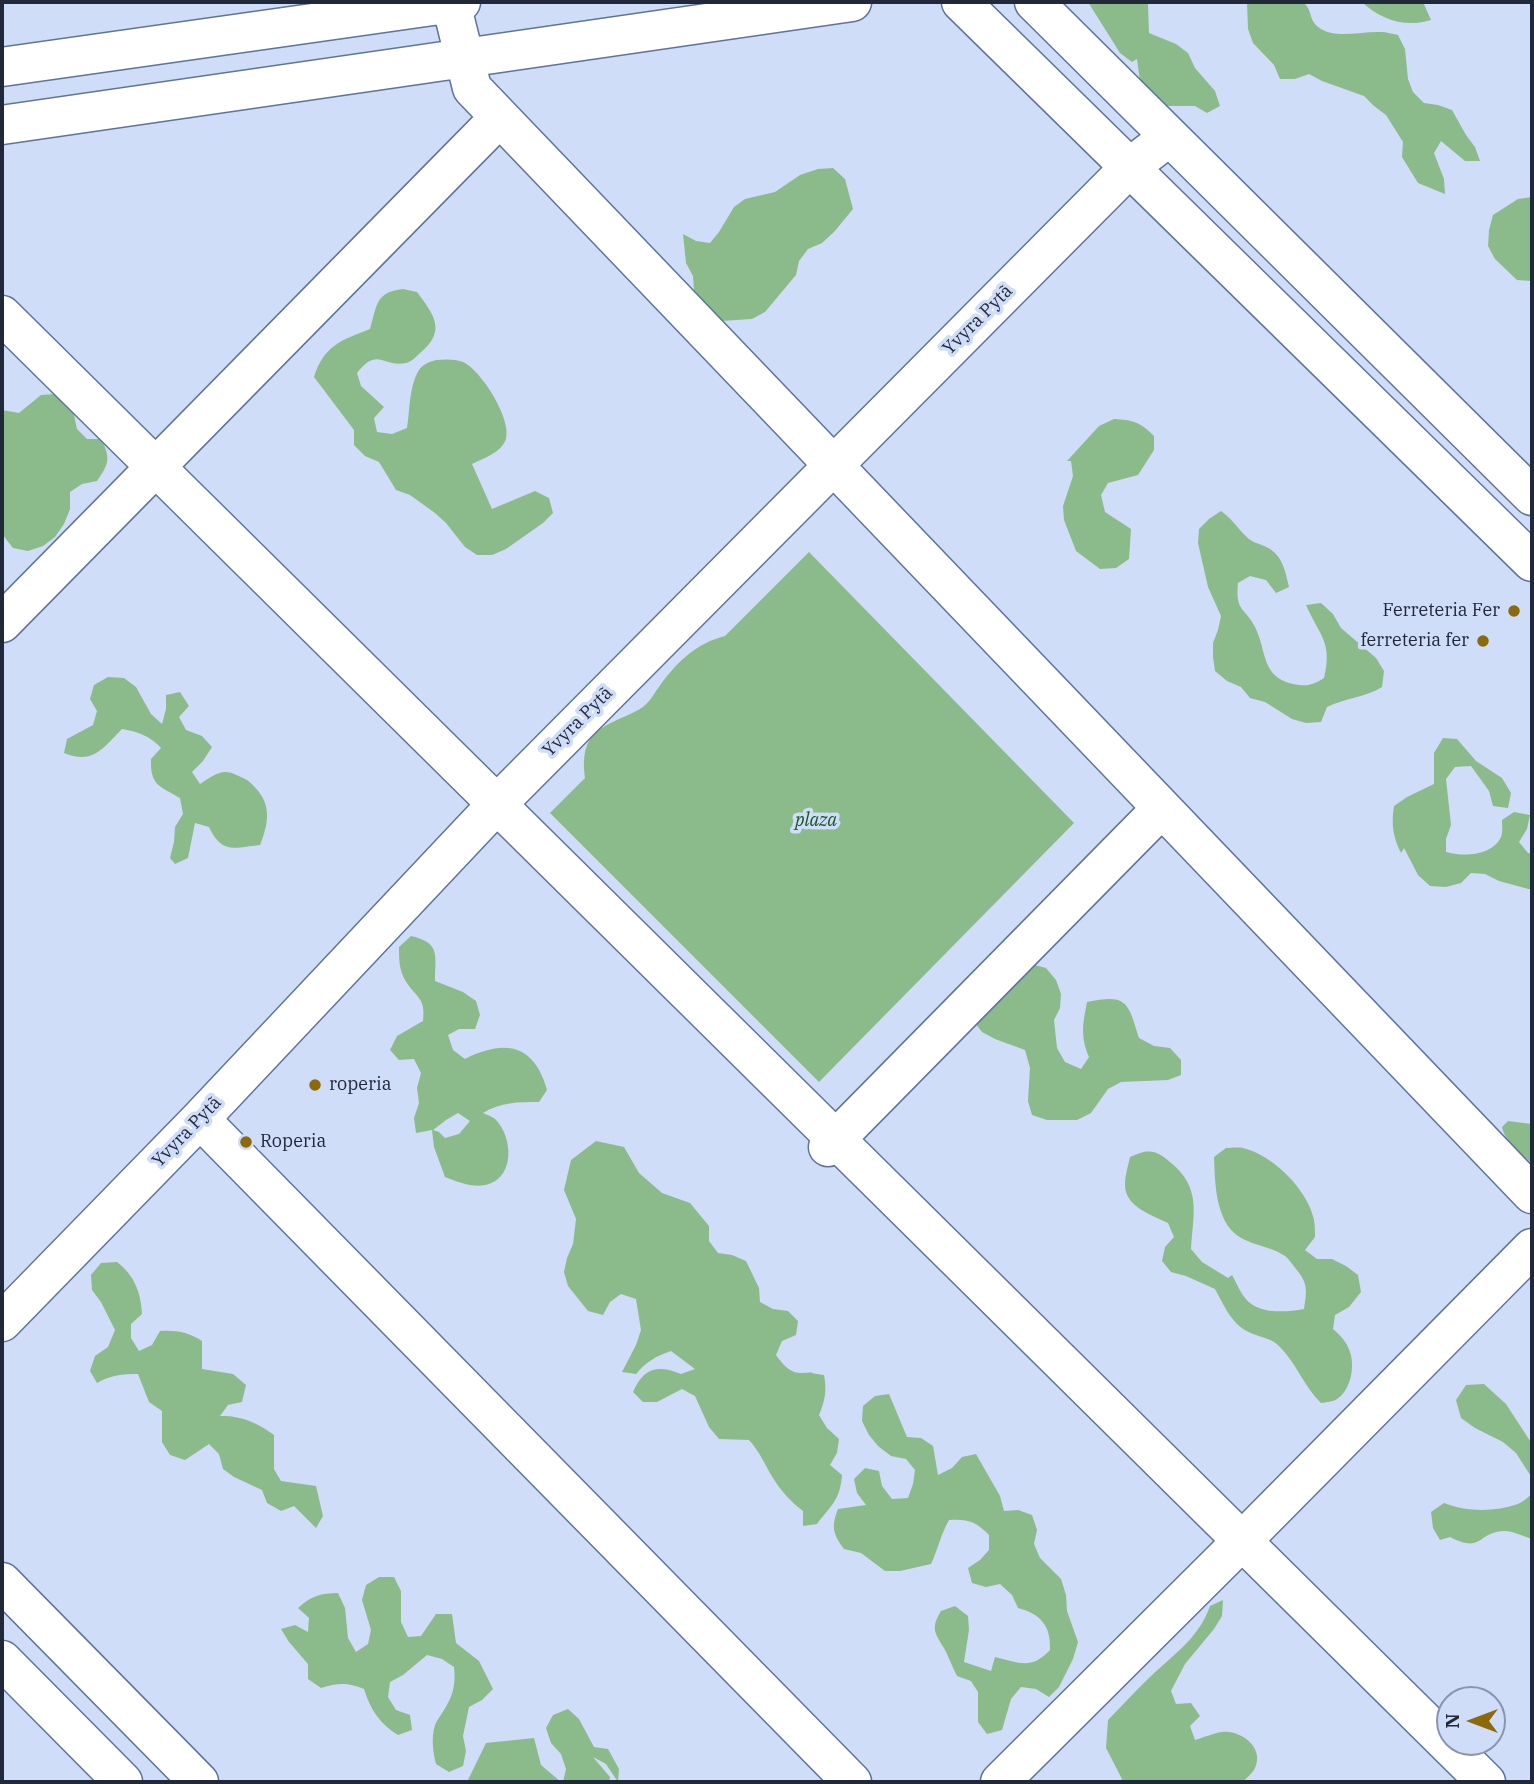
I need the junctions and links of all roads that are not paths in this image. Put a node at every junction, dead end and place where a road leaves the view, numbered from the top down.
1 (456, 2) edge
2 (852, 2) edge
3 (961, 2) edge
4 (1034, 2) edge
5 (464, 58) junction
6 (2, 67) edge
7 (500, 117) junction
8 (2, 125) edge
9 (1170, 136) junction
10 (1130, 166) junction
11 (2, 315) edge
12 (834, 465) junction
13 (154, 466) junction
14 (1532, 496) edge
15 (1532, 562) edge
16 (2, 623) edge
17 (496, 805) junction
18 (1162, 808) junction
19 (200, 1119) junction
20 (832, 1143) junction
21 (1532, 1194) edge
22 (1532, 1248) edge
23 (2, 1322) edge
24 (1242, 1541) junction
25 (2, 1582) edge
26 (2, 1660) edge
27 (123, 1782) edge
28 (199, 1782) edge
29 (852, 1782) edge
30 (1000, 1782) edge
31 (1486, 1782) edge

1 - 5 street
1 - 6 street
2 - 5 street
3 - 10 street
4 - 9 street
5 - 7 street
5 - 8 street
7 - 12 street
7 - 13 street
9 - 10 street, Yvyra Pytã
9 - 14 street
10 - 12 street, Yvyra Pytã
10 - 15 street
11 - 13 street
12 - 17 street, Yvyra Pytã
12 - 18 street
13 - 16 street
13 - 17 street
17 - 19 street, Yvyra Pytã
17 - 20 street
18 - 20 street
18 - 21 street
19 - 23 street, Yvyra Pytã
19 - 29 street
20 - 24 street
22 - 24 street
24 - 30 street
24 - 31 street
25 - 28 street
26 - 27 street

